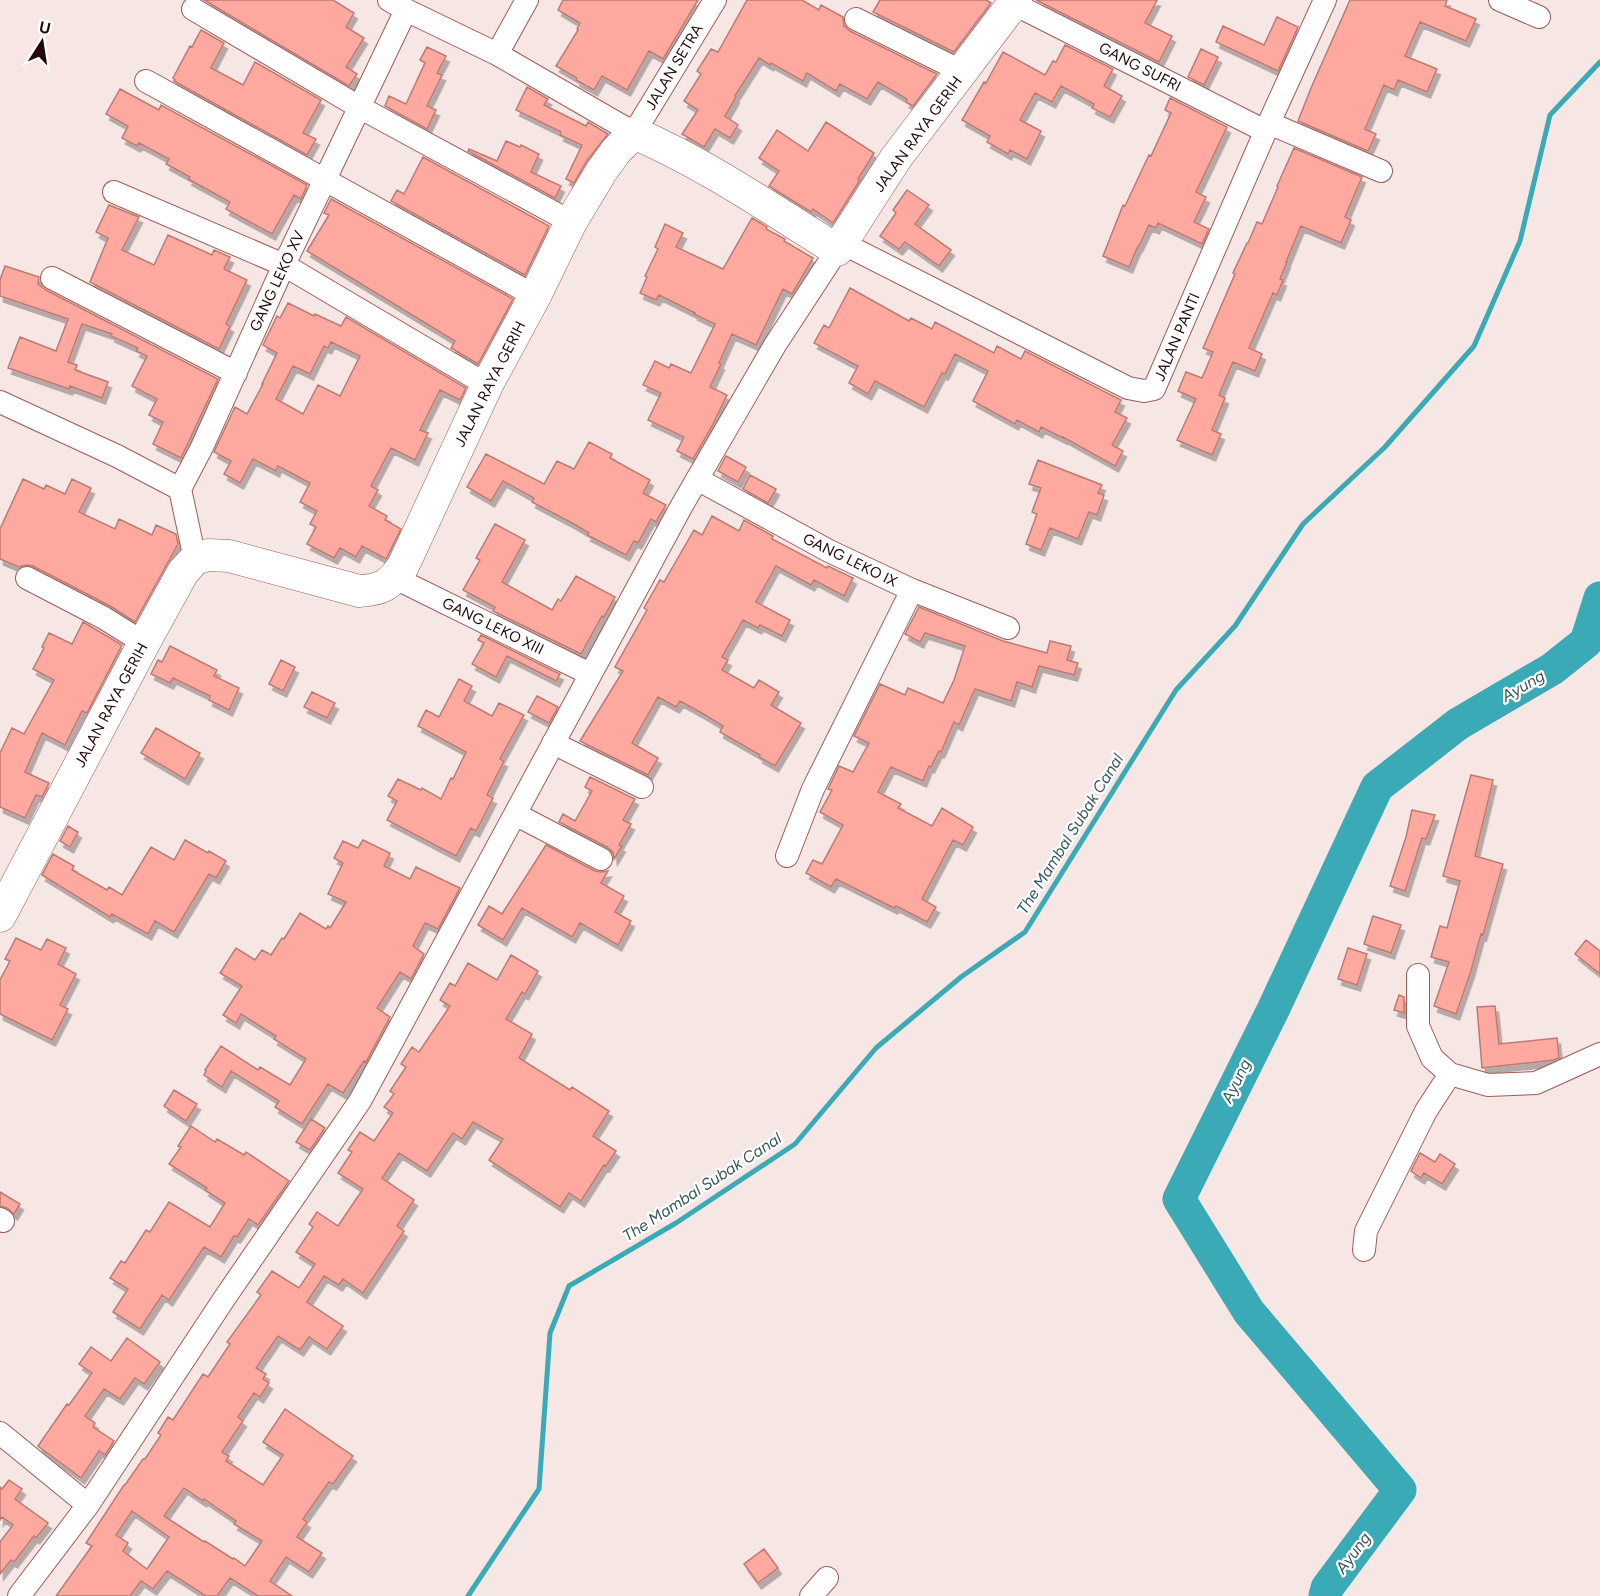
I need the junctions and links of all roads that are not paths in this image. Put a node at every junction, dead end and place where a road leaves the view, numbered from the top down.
1 (527, 0) edge
2 (1325, 0) edge
3 (1500, 0) edge
4 (708, 2) edge
5 (1015, 2) edge
6 (398, 5) edge
7 (193, 9) dead end
8 (1539, 17) dead end
9 (856, 19) dead end
10 (497, 54) junction
11 (963, 72) junction
12 (146, 81) dead end
13 (360, 107) junction
14 (1267, 127) junction
15 (634, 133) junction
16 (1381, 171) dead end
17 (325, 180) junction
18 (114, 192) dead end
19 (571, 222) junction
20 (839, 246) junction
21 (284, 265) junction
22 (52, 278) dead end
23 (535, 296) junction
24 (236, 373) junction
25 (487, 385) junction
26 (0, 402) edge
27 (697, 480) junction
28 (180, 489) junction
29 (195, 559) junction
30 (27, 578) dead end
31 (395, 578) junction
32 (912, 590) junction
33 (1008, 628) dead end
34 (144, 643) junction
35 (591, 674) junction
36 (553, 743) junction
37 (642, 787) dead end
38 (515, 814) junction
39 (787, 856) dead end
40 (601, 859) dead end
41 (0, 916) edge
42 (1418, 975) dead end
43 (1600, 1054) edge
44 (1450, 1074) junction
45 (1364, 1250) dead end
46 (0, 1433) edge
47 (88, 1505) junction
48 (827, 1578) dead end
49 (19, 1596) edge
50 (811, 1596) edge

1 - 10 street
2 - 14 street, JALAN PANTI
3 - 8 street
4 - 15 street, JALAN SETRA
5 - 11 street, JALAN RAYA GERIH
5 - 14 street, GANG SUFRI
6 - 10 street
6 - 13 street, GANG LEKO XV
7 - 13 street
9 - 11 street
10 - 15 street
11 - 20 street, JALAN RAYA GERIH
12 - 17 street
13 - 17 street, GANG LEKO XV
13 - 19 street
14 - 16 street, GANG SUFRI
14 - 20 street, JALAN PANTI
15 - 19 street, JALAN RAYA GERIH
15 - 20 street
17 - 21 street, GANG LEKO XV
17 - 23 street
18 - 21 street
19 - 23 street, JALAN RAYA GERIH
20 - 27 street
21 - 24 street, GANG LEKO XV
21 - 25 street
22 - 24 street
23 - 25 street, JALAN RAYA GERIH
24 - 28 street, GANG LEKO XV
25 - 31 street, JALAN RAYA GERIH
26 - 28 street
27 - 32 street, GANG LEKO IX
27 - 35 street
28 - 29 street
29 - 31 street
29 - 34 street, JALAN RAYA GERIH
30 - 34 street
31 - 35 street, GANG LEKO XIII
32 - 33 street, GANG LEKO IX
32 - 39 street
34 - 41 street, JALAN RAYA GERIH
35 - 36 street
36 - 37 street
36 - 38 street
38 - 40 street
38 - 47 street
42 - 44 street
43 - 44 street
44 - 45 street
46 - 47 street
47 - 49 street
48 - 50 street

